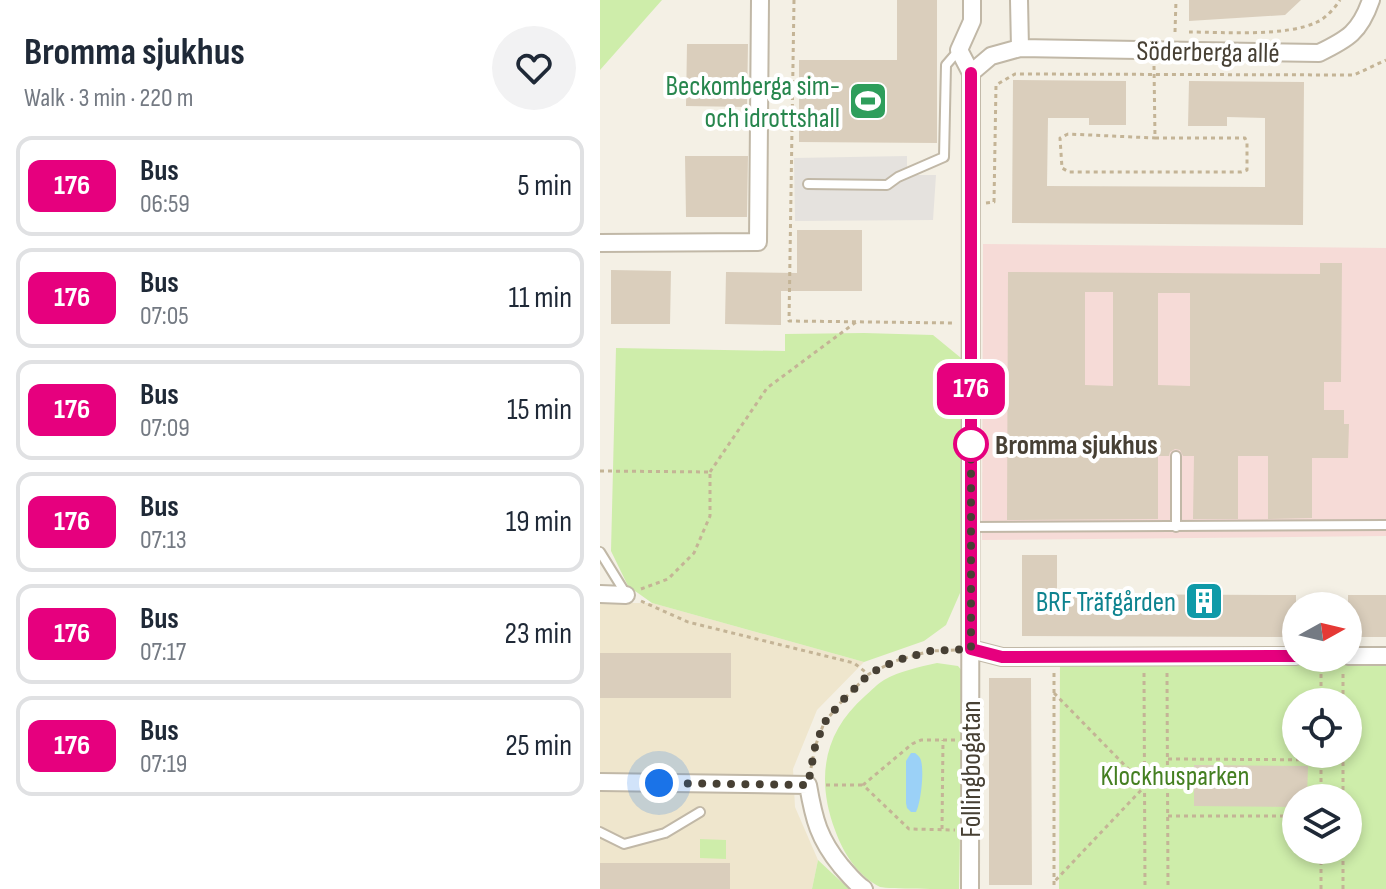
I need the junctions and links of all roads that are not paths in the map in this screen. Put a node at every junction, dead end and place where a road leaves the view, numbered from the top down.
1 (760, 0) edge
2 (972, 0) edge
3 (1019, 0) edge
4 (1371, 0) edge
5 (1020, 48) junction
6 (959, 50) junction
7 (971, 73) junction
8 (808, 184) dead end
9 (600, 243) edge
10 (1176, 456) dead end
11 (1386, 525) edge
12 (971, 527) junction
13 (1176, 527) junction
14 (600, 552) edge
15 (600, 594) edge
16 (626, 595) joint
17 (971, 649) junction
18 (1282, 656) edge
19 (1386, 656) edge
20 (1362, 661) edge
21 (600, 782) edge
22 (700, 812) dead end
23 (600, 832) edge
24 (864, 889) edge
25 (970, 889) edge

1 - 9 street
2 - 6 street
3 - 5 street
4 - 5 street, Söderberga allé
5 - 7 street, Söderberga allé
6 - 7 street
6 - 8 lane
7 - 12 street, Follingbogatan
10 - 13 lane
11 - 13 lane
12 - 13 lane
12 - 17 street, Follingbogatan
14 - 16 lane
15 - 16 street
17 - 18 street
17 - 25 street, Follingbogatan
19 - 20 street
21 - 24 street
22 - 23 lane

